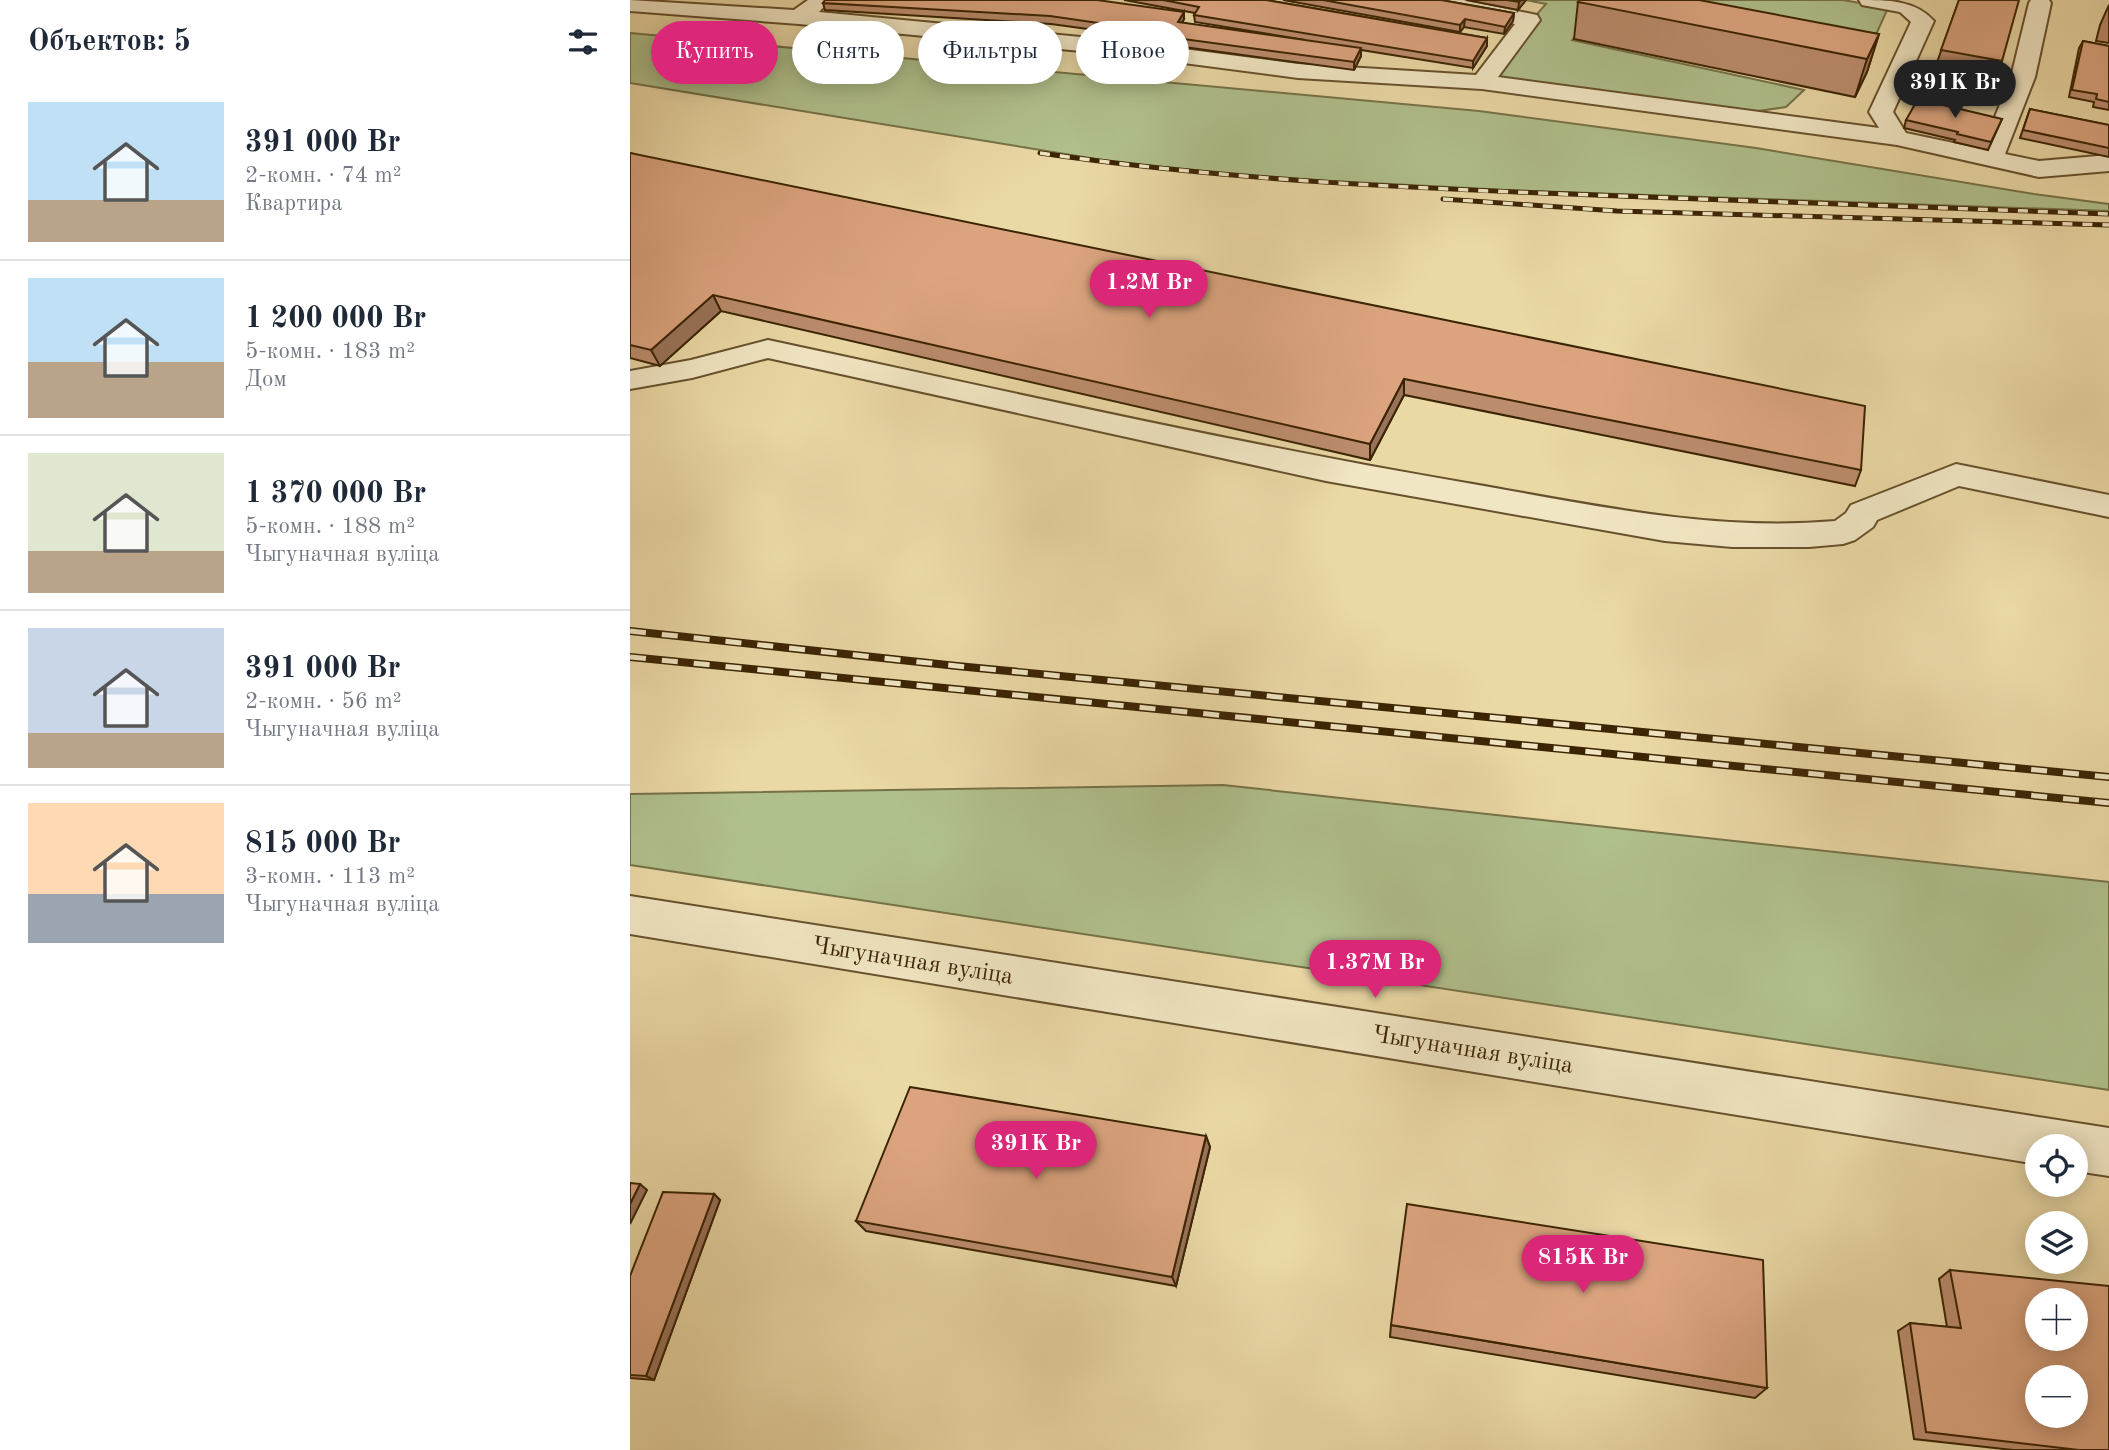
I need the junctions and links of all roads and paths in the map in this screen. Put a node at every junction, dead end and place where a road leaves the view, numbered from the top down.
1 (822, 0) edge
2 (1432, 0) edge
3 (1870, 0) edge
4 (2040, 3) dead end
5 (630, 5) edge
6 (1528, 10) edge
7 (799, 18) junction
8 (1486, 40) edge
9 (1513, 45) junction
10 (1878, 56) edge
11 (1904, 61) junction
12 (1482, 82) junction
13 (1898, 138) junction
14 (1991, 158) junction
15 (2109, 163) edge
16 (630, 380) edge
17 (2109, 506) edge
18 (630, 915) edge
19 (2109, 1152) edge

1 - 7 street
2 - 6 street
3 - 11 street
4 - 14 street
5 - 7 street
6 - 9 street
7 - 12 street
8 - 9 street
9 - 12 street
10 - 11 street
11 - 13 street
12 - 13 street
13 - 14 street
14 - 15 street
16 - 17 street
18 - 19 street, Чыгуначная вуліца

